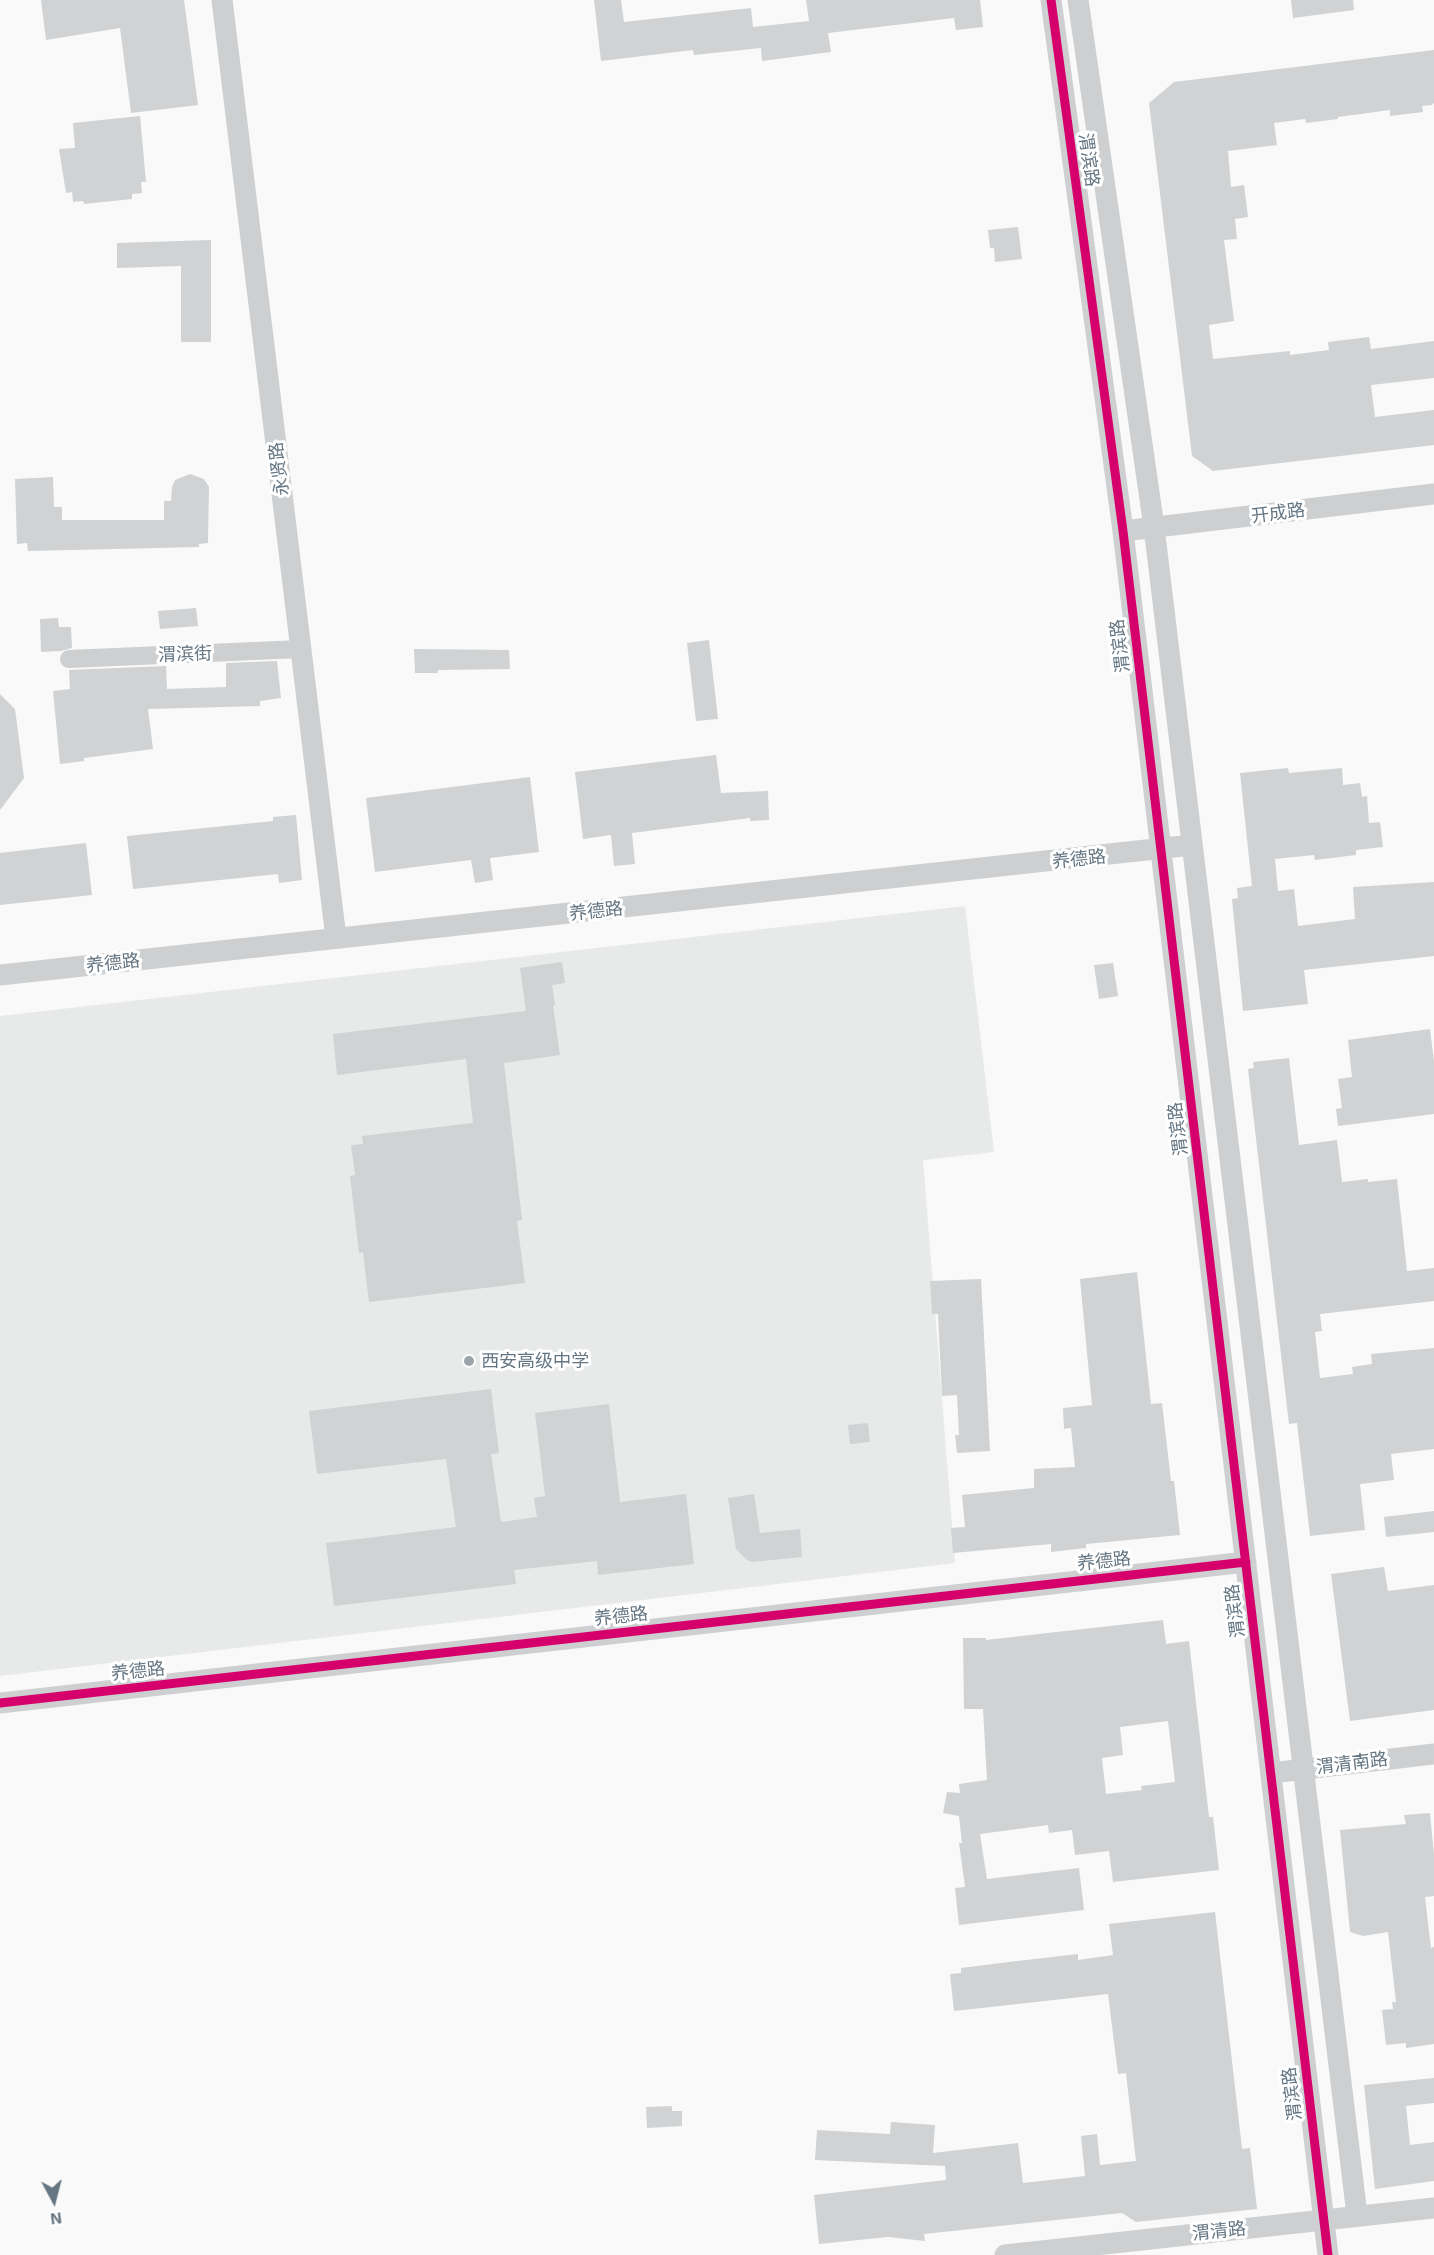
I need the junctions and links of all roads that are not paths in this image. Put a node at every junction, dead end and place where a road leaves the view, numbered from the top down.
1 (222, 0) edge
2 (1051, 0) edge
3 (1078, 0) edge
4 (1434, 494) edge
5 (1154, 527) junction
6 (1123, 531) junction
7 (301, 649) junction
8 (69, 659) dead end
9 (1192, 845) junction
10 (1161, 849) junction
11 (336, 938) junction
12 (0, 975) edge
13 (1245, 1562) junction
14 (0, 1703) edge
15 (1434, 1754) edge
16 (1304, 1769) junction
17 (1271, 1773) junction
18 (1434, 2208) edge
19 (1357, 2215) junction
20 (1324, 2219) junction
21 (1005, 2255) edge
22 (1328, 2255) edge

1 - 7 street, 永贤路
2 - 6 street, 渭滨路
3 - 5 street, 渭滨路
4 - 5 street, 开成路
5 - 6 street, 开成路
5 - 9 street, 渭滨路
6 - 10 street, 渭滨路
7 - 8 street, 渭滨街
7 - 11 street, 永贤路
9 - 10 street, 养德路
9 - 16 street, 渭滨路
10 - 11 street, 养德路
10 - 13 street, 渭滨路
11 - 12 street, 养德路
13 - 14 street, 养德路
13 - 17 street, 渭滨路
15 - 16 street, 渭清南路
16 - 17 street, 渭清南路
16 - 19 street, 渭滨路
17 - 20 street, 渭滨路
18 - 19 street, 渭清路
19 - 20 street, 渭清路
20 - 21 street, 渭清路
20 - 22 street, 渭滨路

